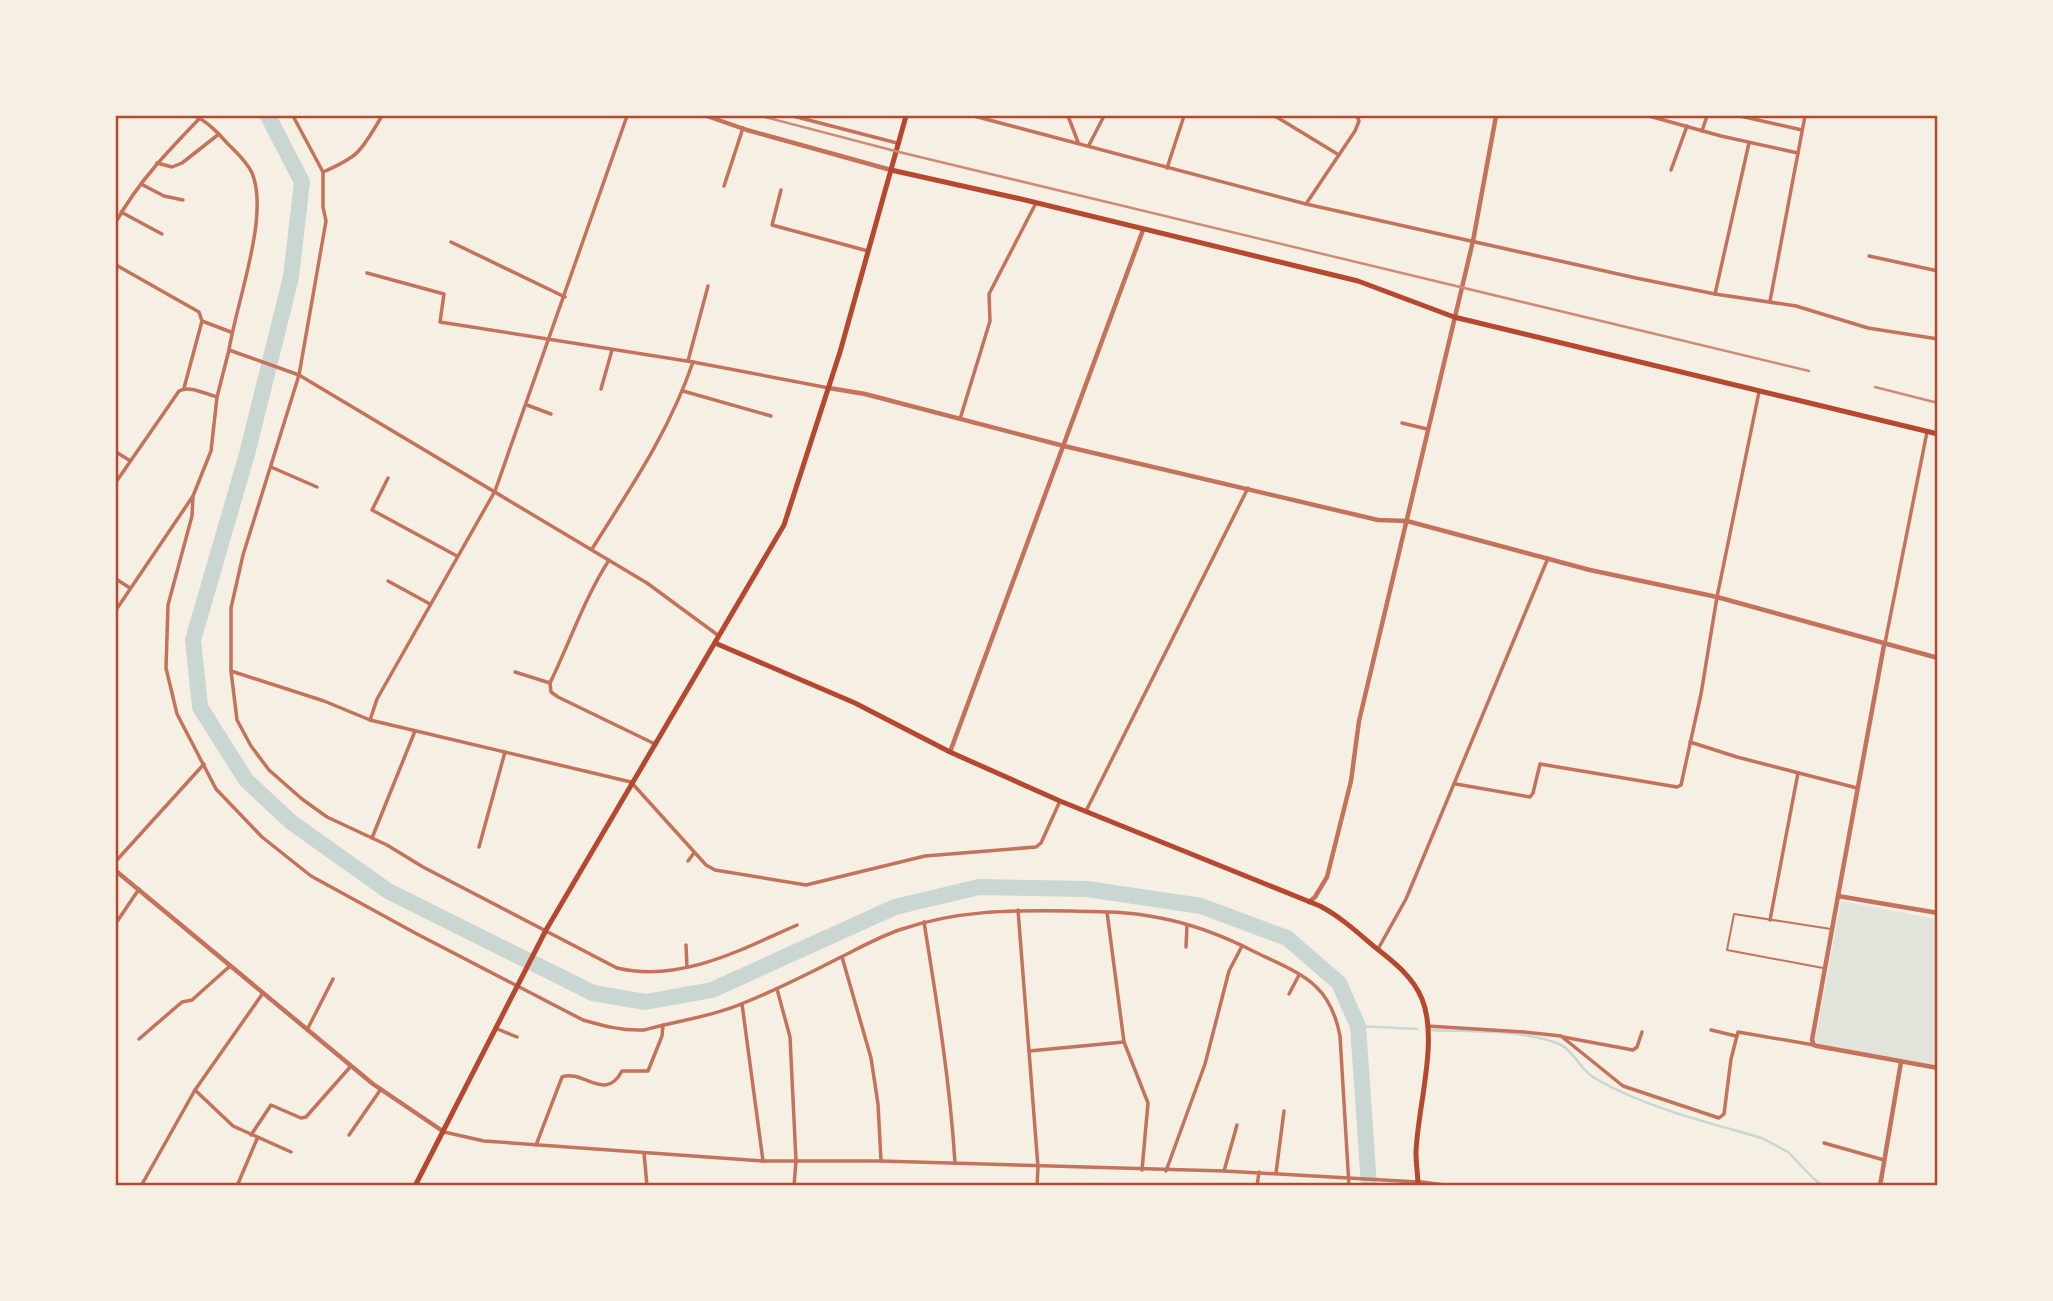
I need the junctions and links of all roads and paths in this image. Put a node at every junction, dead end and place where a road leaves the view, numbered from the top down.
1 (293, 116) edge
2 (382, 116) edge
3 (627, 116) edge
4 (707, 116) edge
5 (793, 116) edge
6 (906, 116) edge
7 (974, 116) edge
8 (1068, 116) edge
9 (1104, 116) edge
10 (1184, 116) edge
11 (1275, 116) edge
12 (1357, 116) edge
13 (1496, 116) edge
14 (1649, 116) edge
15 (1707, 116) edge
16 (1740, 116) edge
17 (1805, 116) edge
18 (197, 117) edge
19 (1687, 126) junction
20 (743, 128) junction
21 (1802, 130) junction
22 (1702, 131) junction
23 (219, 134) junction
24 (1078, 142) junction
25 (1749, 143) junction
26 (897, 144) junction
27 (1088, 145) junction
28 (1798, 153) junction
29 (1339, 155) junction
30 (156, 163) junction
31 (1167, 168) junction
32 (891, 170) junction
33 (1671, 170) dead end
34 (323, 172) junction
35 (141, 184) junction
36 (724, 186) dead end
37 (781, 190) dead end
38 (183, 200) dead end
39 (1036, 203) junction
40 (1306, 204) junction
41 (121, 212) junction
42 (116, 222) edge
43 (1143, 230) junction
44 (162, 234) dead end
45 (1473, 241) junction
46 (451, 242) dead end
47 (868, 251) junction
48 (1869, 256) dead end
49 (116, 265) edge
50 (1937, 271) edge
51 (367, 273) dead end
52 (708, 286) dead end
53 (1715, 294) junction
54 (565, 297) junction
55 (1770, 301) junction
56 (1454, 317) junction
57 (202, 321) junction
58 (231, 332) junction
59 (1937, 333) edge
60 (1937, 339) edge
61 (550, 341) junction
62 (229, 350) junction
63 (612, 350) junction
64 (690, 362) junction
65 (299, 375) junction
66 (184, 388) junction
67 (829, 388) junction
68 (601, 389) dead end
69 (682, 391) junction
70 (1759, 392) junction
71 (217, 397) junction
72 (527, 405) junction
73 (551, 414) dead end
74 (771, 416) dead end
75 (960, 419) junction
76 (1402, 423) dead end
77 (1427, 429) junction
78 (1927, 432) junction
79 (1937, 435) edge
80 (1064, 446) junction
81 (116, 452) edge
82 (129, 460) junction
83 (271, 467) junction
84 (388, 478) dead end
85 (116, 482) edge
86 (317, 487) dead end
87 (1248, 488) junction
88 (495, 491) junction
89 (193, 496) junction
90 (1407, 521) junction
91 (592, 549) junction
92 (457, 556) junction
93 (1548, 558) junction
94 (609, 560) junction
95 (116, 579) edge
96 (388, 581) dead end
97 (130, 588) junction
98 (1717, 597) junction
99 (430, 604) junction
100 (116, 610) edge
101 (719, 636) junction
102 (715, 643) junction
103 (1884, 645) junction
104 (1937, 658) edge
105 (231, 671) junction
106 (515, 672) dead end
107 (550, 683) junction
108 (370, 720) junction
109 (415, 731) junction
110 (1690, 742) junction
111 (655, 744) junction
112 (505, 752) junction
113 (950, 752) junction
114 (204, 764) junction
115 (1798, 772) junction
116 (631, 782) junction
117 (1456, 784) junction
118 (1857, 788) junction
119 (1060, 801) junction
120 (1086, 811) junction
121 (372, 838) junction
122 (479, 847) dead end
123 (694, 853) junction
124 (116, 861) edge
125 (688, 862) dead end
126 (116, 871) edge
127 (139, 889) junction
128 (1838, 896) junction
129 (1309, 902) junction
130 (1018, 910) junction
131 (1107, 912) junction
132 (1937, 913) edge
133 (1770, 920) junction
134 (923, 922) junction
135 (116, 923) edge
136 (797, 925) dead end
137 (1187, 925) junction
138 (1832, 929) junction
139 (545, 931) junction
140 (686, 945) dead end
141 (1242, 946) junction
142 (1186, 947) dead end
143 (1378, 949) junction
144 (842, 957) junction
145 (230, 966) junction
146 (687, 967) junction
147 (1824, 969) junction
148 (1299, 975) junction
149 (332, 979) dead end
150 (518, 982) junction
151 (777, 989) junction
152 (263, 993) junction
153 (1289, 994) dead end
154 (742, 1004) junction
155 (663, 1025) junction
156 (1427, 1026) junction
157 (495, 1028) junction
158 (307, 1030) junction
159 (1711, 1030) dead end
160 (1642, 1032) dead end
161 (1561, 1036) junction
162 (1736, 1036) junction
163 (517, 1037) dead end
164 (139, 1040) dead end
165 (1124, 1042) junction
166 (1814, 1045) junction
167 (1029, 1051) junction
168 (1901, 1062) junction
169 (351, 1066) junction
170 (1937, 1068) edge
171 (381, 1089) junction
172 (195, 1090) junction
173 (1284, 1111) dead end
174 (1237, 1125) dead end
175 (444, 1132) junction
176 (251, 1135) junction
177 (349, 1135) dead end
178 (258, 1139) junction
179 (1824, 1143) dead end
180 (536, 1145) junction
181 (291, 1152) dead end
182 (644, 1153) junction
183 (1884, 1160) junction
184 (763, 1161) junction
185 (796, 1161) junction
186 (881, 1161) junction
187 (955, 1164) junction
188 (1038, 1167) junction
189 (1142, 1170) junction
190 (1166, 1171) junction
191 (1224, 1171) junction
192 (1259, 1172) junction
193 (1276, 1173) junction
194 (1349, 1177) junction
195 (1418, 1184) edge
196 (141, 1185) edge
197 (237, 1185) edge
198 (415, 1185) edge
199 (646, 1185) edge
200 (794, 1185) edge
201 (1037, 1185) edge
202 (1256, 1185) edge
203 (1349, 1185) edge
204 (1448, 1185) edge
205 (1880, 1185) edge

1 - 34 street
2 - 34 street
3 - 54 street
4 - 20 street
5 - 26 street
6 - 26 main road
7 - 24 street
8 - 24 street
9 - 27 street
10 - 31 street
11 - 29 street
12 - 29 street
13 - 45 street
14 - 19 street
15 - 22 street
16 - 21 street
17 - 21 street
18 - 23 street
18 - 30 street
19 - 22 street
19 - 33 street
20 - 32 street
20 - 36 street
21 - 28 street
22 - 25 street
23 - 30 street
23 - 58 street
24 - 27 street
25 - 28 street
25 - 53 street
26 - 32 main road
27 - 31 street
28 - 55 street
29 - 40 street
30 - 35 street
31 - 40 street
32 - 39 main road
32 - 47 main road
34 - 65 street
35 - 38 street
35 - 41 street
37 - 47 street
39 - 43 main road
39 - 75 street
40 - 45 street
41 - 42 street
41 - 44 street
43 - 56 main road
43 - 80 street
45 - 53 street
45 - 56 street
46 - 54 street
47 - 67 main road
48 - 50 street
49 - 57 street
51 - 61 street
52 - 64 street
53 - 55 street
54 - 61 street
55 - 60 street
56 - 70 main road
56 - 77 street
57 - 58 street
57 - 66 street
58 - 62 street
59 - 60 street
61 - 63 street
61 - 72 street
62 - 65 street
62 - 71 street
63 - 64 street
63 - 68 street
64 - 67 street
64 - 69 street
65 - 83 street
65 - 88 street
66 - 71 street
66 - 82 street
67 - 75 street
67 - 101 main road
69 - 74 street
69 - 91 street
70 - 78 main road
70 - 98 street
71 - 89 street
72 - 73 street
72 - 88 street
75 - 80 street
76 - 77 street
77 - 90 street
78 - 79 main road
78 - 103 street
80 - 87 street
80 - 113 street
81 - 82 street
82 - 85 street
83 - 86 street
83 - 105 street
84 - 92 street
87 - 90 street
87 - 120 street
88 - 91 street
88 - 92 street
89 - 97 street
89 - 114 street
90 - 93 street
90 - 129 street
91 - 94 street
92 - 99 street
93 - 98 street
93 - 117 street
94 - 101 street
94 - 107 street
95 - 97 street
96 - 99 street
97 - 100 street
98 - 103 street
98 - 110 street
99 - 108 street
101 - 102 main road
102 - 111 main road
102 - 113 main road
103 - 104 street
103 - 118 street
105 - 108 street
105 - 121 street
106 - 107 street
107 - 111 street
108 - 109 street
109 - 112 street
109 - 121 street
110 - 115 street
110 - 117 street
111 - 116 main road
112 - 116 street
112 - 122 street
113 - 119 main road
114 - 124 street
114 - 150 street
115 - 118 street
115 - 133 street
116 - 123 street
116 - 139 main road
117 - 143 street
118 - 128 street
119 - 120 main road
119 - 123 street
120 - 129 main road
121 - 139 street
123 - 125 street
126 - 127 street
127 - 135 street
127 - 145 street
128 - 132 street
128 - 138 street
129 - 143 main road
130 - 131 street
130 - 134 street
130 - 167 street
131 - 137 street
131 - 165 street
133 - 138 lane
133 - 147 lane
134 - 144 street
134 - 187 street
136 - 146 street
137 - 141 street
137 - 142 street
138 - 147 street
139 - 146 street
139 - 150 main road
140 - 146 street
141 - 148 street
141 - 190 street
143 - 156 main road
144 - 151 street
144 - 186 street
145 - 152 street
145 - 164 street
147 - 166 street
148 - 153 street
148 - 194 street
149 - 158 street
150 - 155 street
150 - 157 main road
151 - 154 street
151 - 185 street
152 - 158 street
152 - 172 street
154 - 155 street
154 - 184 street
155 - 180 street
156 - 161 street
156 - 195 main road
157 - 163 street
157 - 175 main road
158 - 169 street
159 - 162 street
160 - 161 street
161 - 162 street
162 - 166 street
165 - 167 street
165 - 189 street
166 - 168 street
167 - 188 street
168 - 170 street
168 - 183 street
169 - 171 street
169 - 176 street
171 - 175 street
171 - 177 street
172 - 176 street
172 - 196 street
173 - 193 street
174 - 191 street
175 - 180 street
175 - 198 main road
176 - 178 street
178 - 181 street
178 - 197 street
179 - 183 street
180 - 182 street
182 - 184 street
182 - 199 street
183 - 205 street
184 - 185 street
185 - 186 street
185 - 200 street
186 - 187 street
187 - 188 street
188 - 189 street
188 - 201 street
189 - 190 street
190 - 191 street
191 - 192 street
192 - 193 street
192 - 202 street
193 - 194 street
194 - 195 street
194 - 203 street
195 - 204 street

